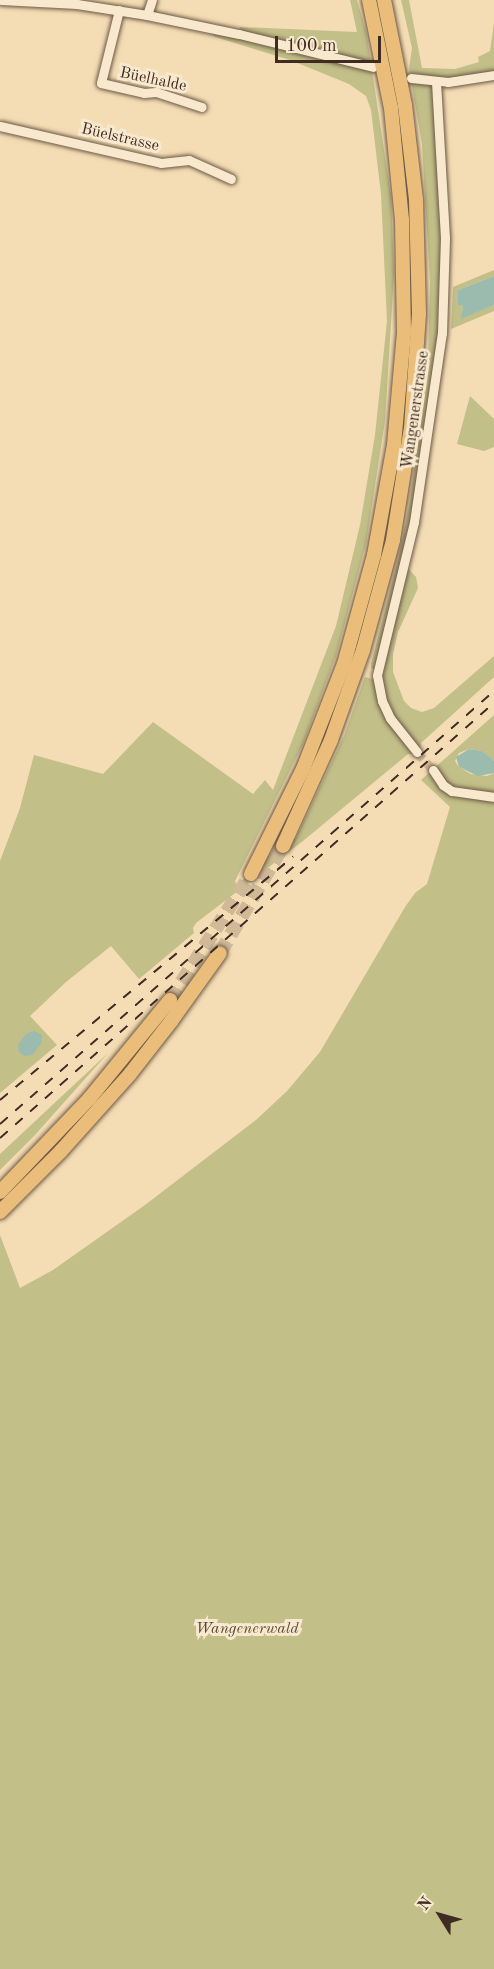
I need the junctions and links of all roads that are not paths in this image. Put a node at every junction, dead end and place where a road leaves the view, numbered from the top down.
1 (1, 0) edge
2 (152, 0) edge
3 (369, 0) edge
4 (384, 0) edge
5 (32, 1) edge
6 (119, 10) junction
7 (147, 15) junction
8 (373, 67) dead end
9 (494, 75) edge
10 (411, 78) dead end
11 (436, 82) junction
12 (202, 107) dead end
13 (0, 126) edge
14 (231, 179) dead end
15 (417, 752) tunnel mouth
16 (433, 770) tunnel mouth
17 (494, 797) edge
18 (283, 846) tunnel mouth
19 (251, 874) tunnel mouth
20 (220, 953) tunnel mouth
21 (170, 1000) tunnel mouth
22 (0, 1192) edge
23 (0, 1212) edge

1 - 5 street
2 - 7 street
3 - 19 highway
4 - 18 highway
5 - 6 street
6 - 7 street
6 - 12 street, Büelhalde
7 - 8 street
9 - 11 street
10 - 11 street
11 - 15 street, Wangenerstrasse
13 - 14 street, Büelstrasse
16 - 17 street
20 - 23 highway
21 - 22 highway

